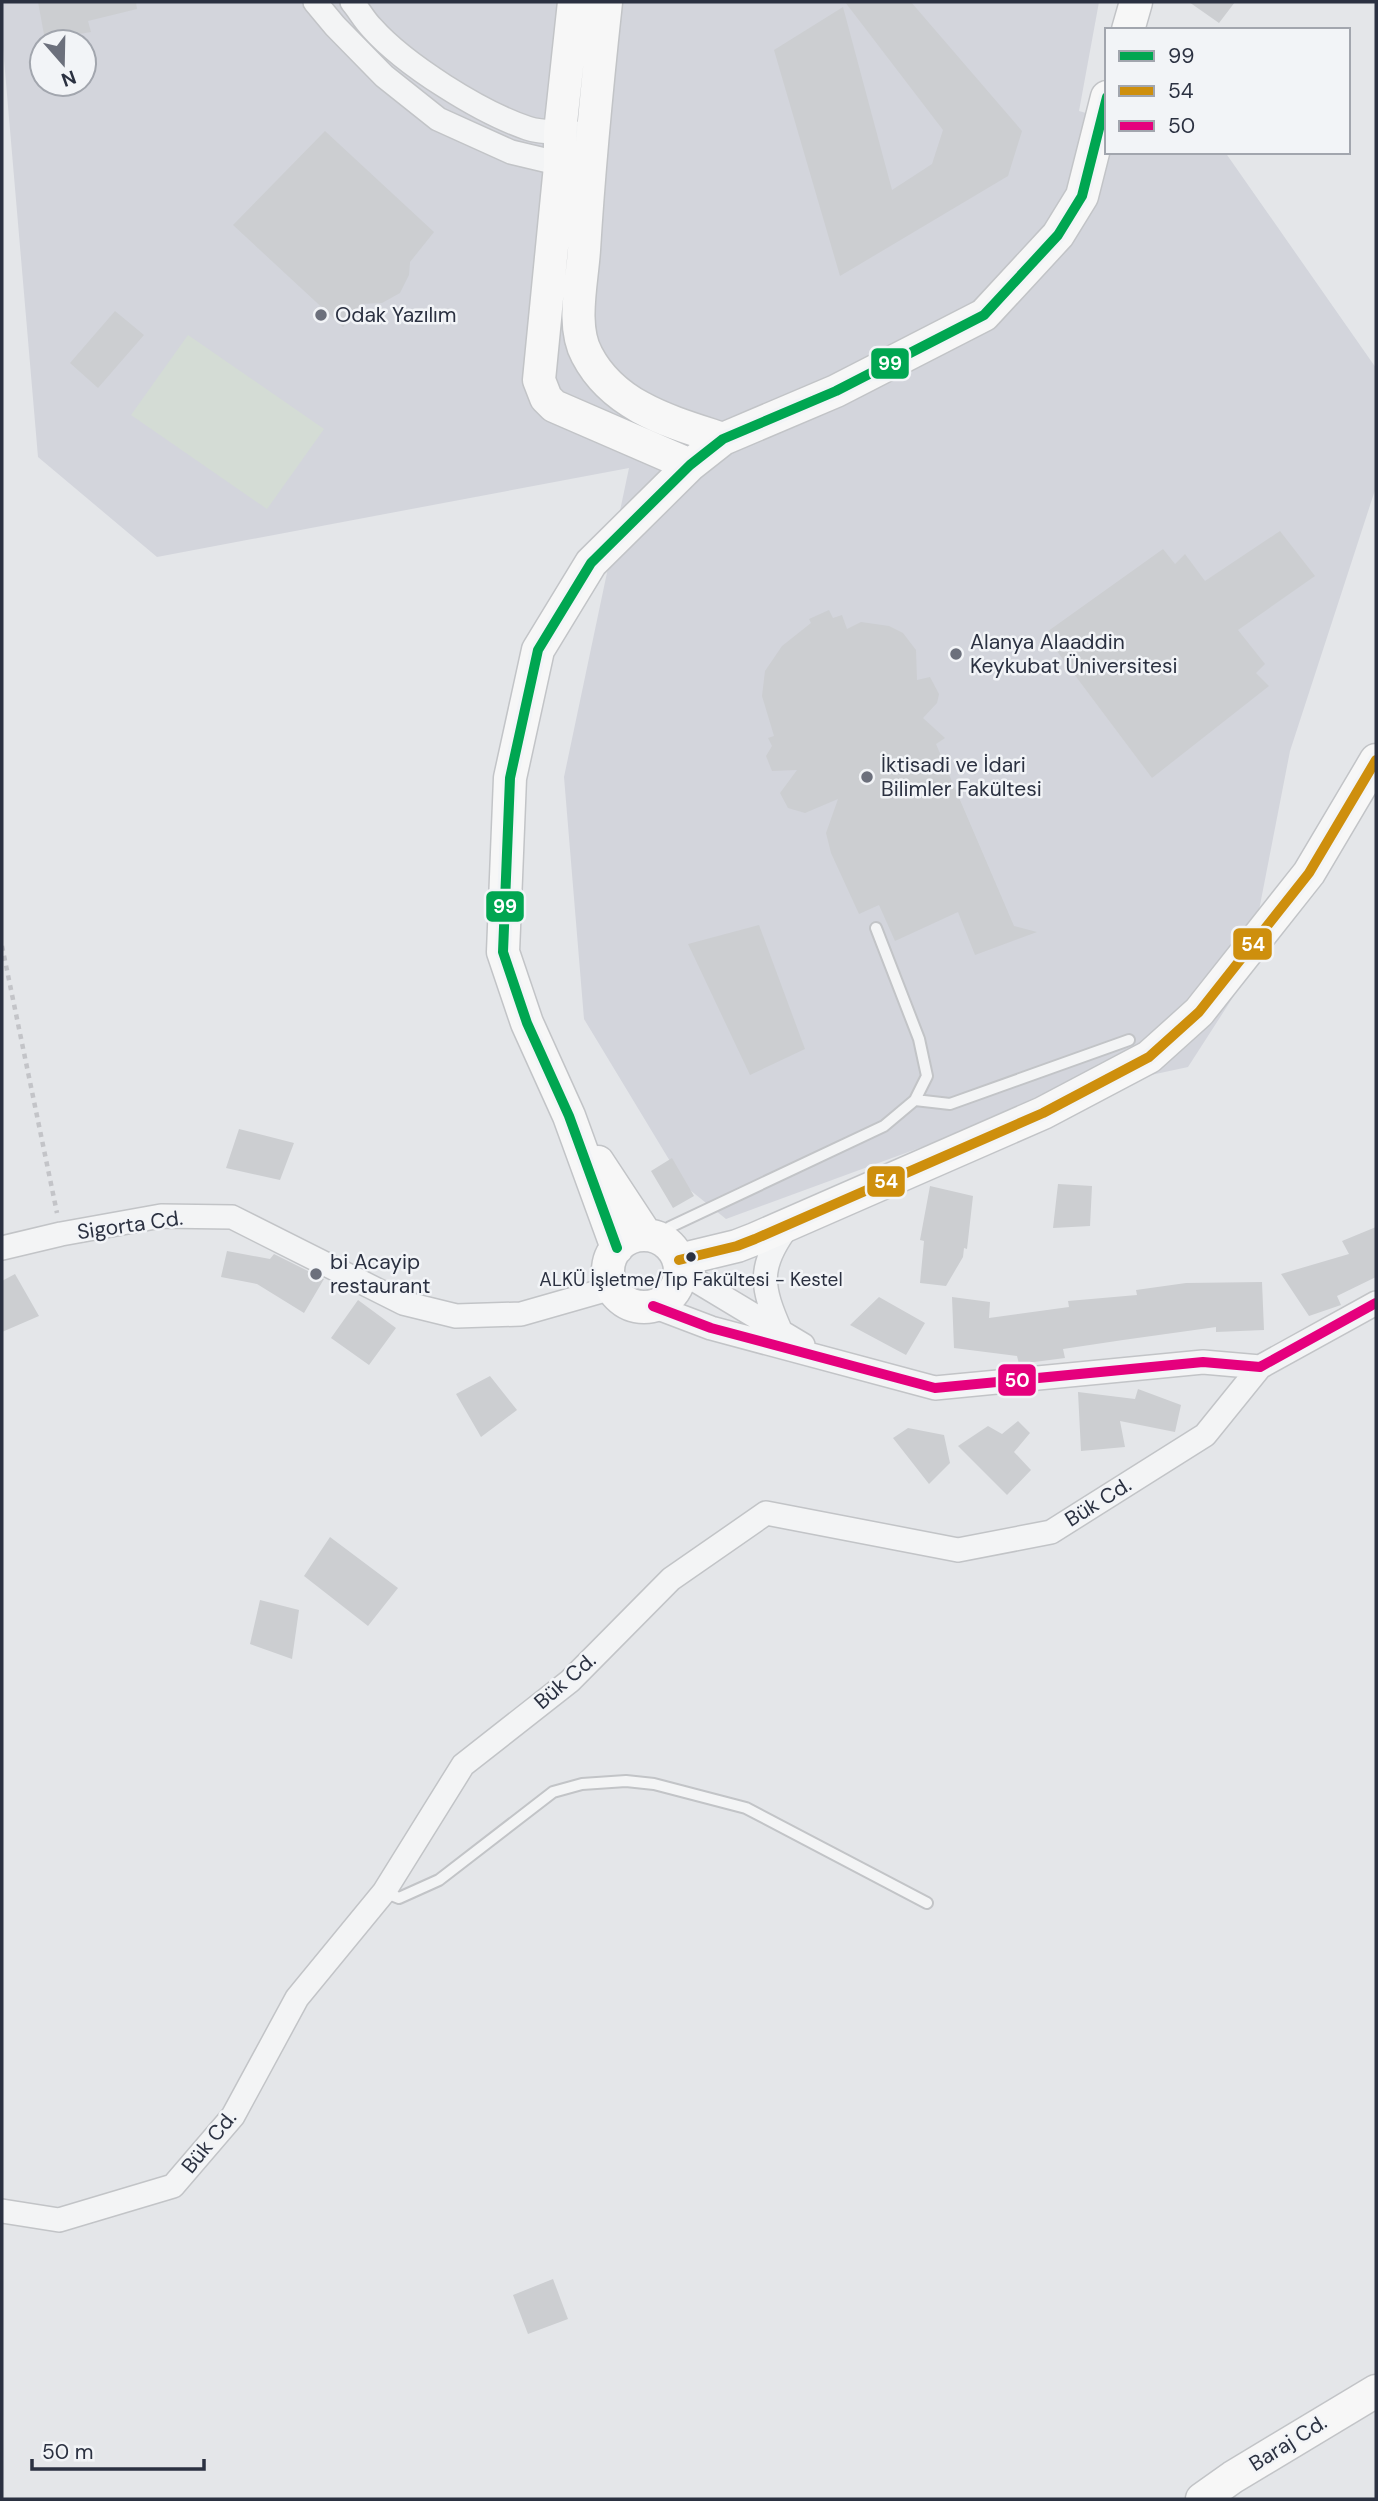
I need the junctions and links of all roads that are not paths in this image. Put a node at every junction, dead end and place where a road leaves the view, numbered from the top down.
1 (315, 2) edge
2 (352, 2) edge
3 (574, 2) edge
4 (606, 2) edge
5 (1136, 2) edge
6 (1129, 28) edge
7 (1105, 104) edge
8 (560, 132) junction
9 (592, 134) junction
10 (575, 167) junction
11 (723, 439) junction
12 (690, 464) junction
13 (1376, 760) edge
14 (876, 928) dead end
15 (1129, 1040) dead end
16 (915, 1100) junction
17 (569, 1116) junction
18 (789, 1224) junction
19 (2, 1248) edge
20 (617, 1248) junction
21 (666, 1250) junction
22 (612, 1288) junction
23 (1376, 1303) edge
24 (653, 1306) junction
25 (781, 1332) junction
26 (830, 1360) junction
27 (1260, 1367) junction
28 (384, 1892) junction
29 (927, 1903) dead end
30 (2, 2211) edge
31 (1376, 2391) edge
32 (1202, 2499) edge

1 - 10 street
2 - 8 street
3 - 8 street
4 - 9 street
5 - 6 street
7 - 11 street
8 - 9 street
8 - 10 street
9 - 10 street
10 - 11 street
10 - 12 street
11 - 12 street
12 - 17 street
13 - 18 street
14 - 16 lane
15 - 16 lane
16 - 21 lane
17 - 20 street
17 - 21 street
18 - 21 street
18 - 25 street
19 - 22 street, Sigorta Cd.
20 - 21 street
20 - 22 street
21 - 24 street
21 - 25 street
22 - 24 street
23 - 27 street
24 - 26 street
25 - 26 street
26 - 27 street
27 - 28 street, Bük Cd.
28 - 29 lane
28 - 30 street, Bük Cd.
31 - 32 street, Baraj Cd.

